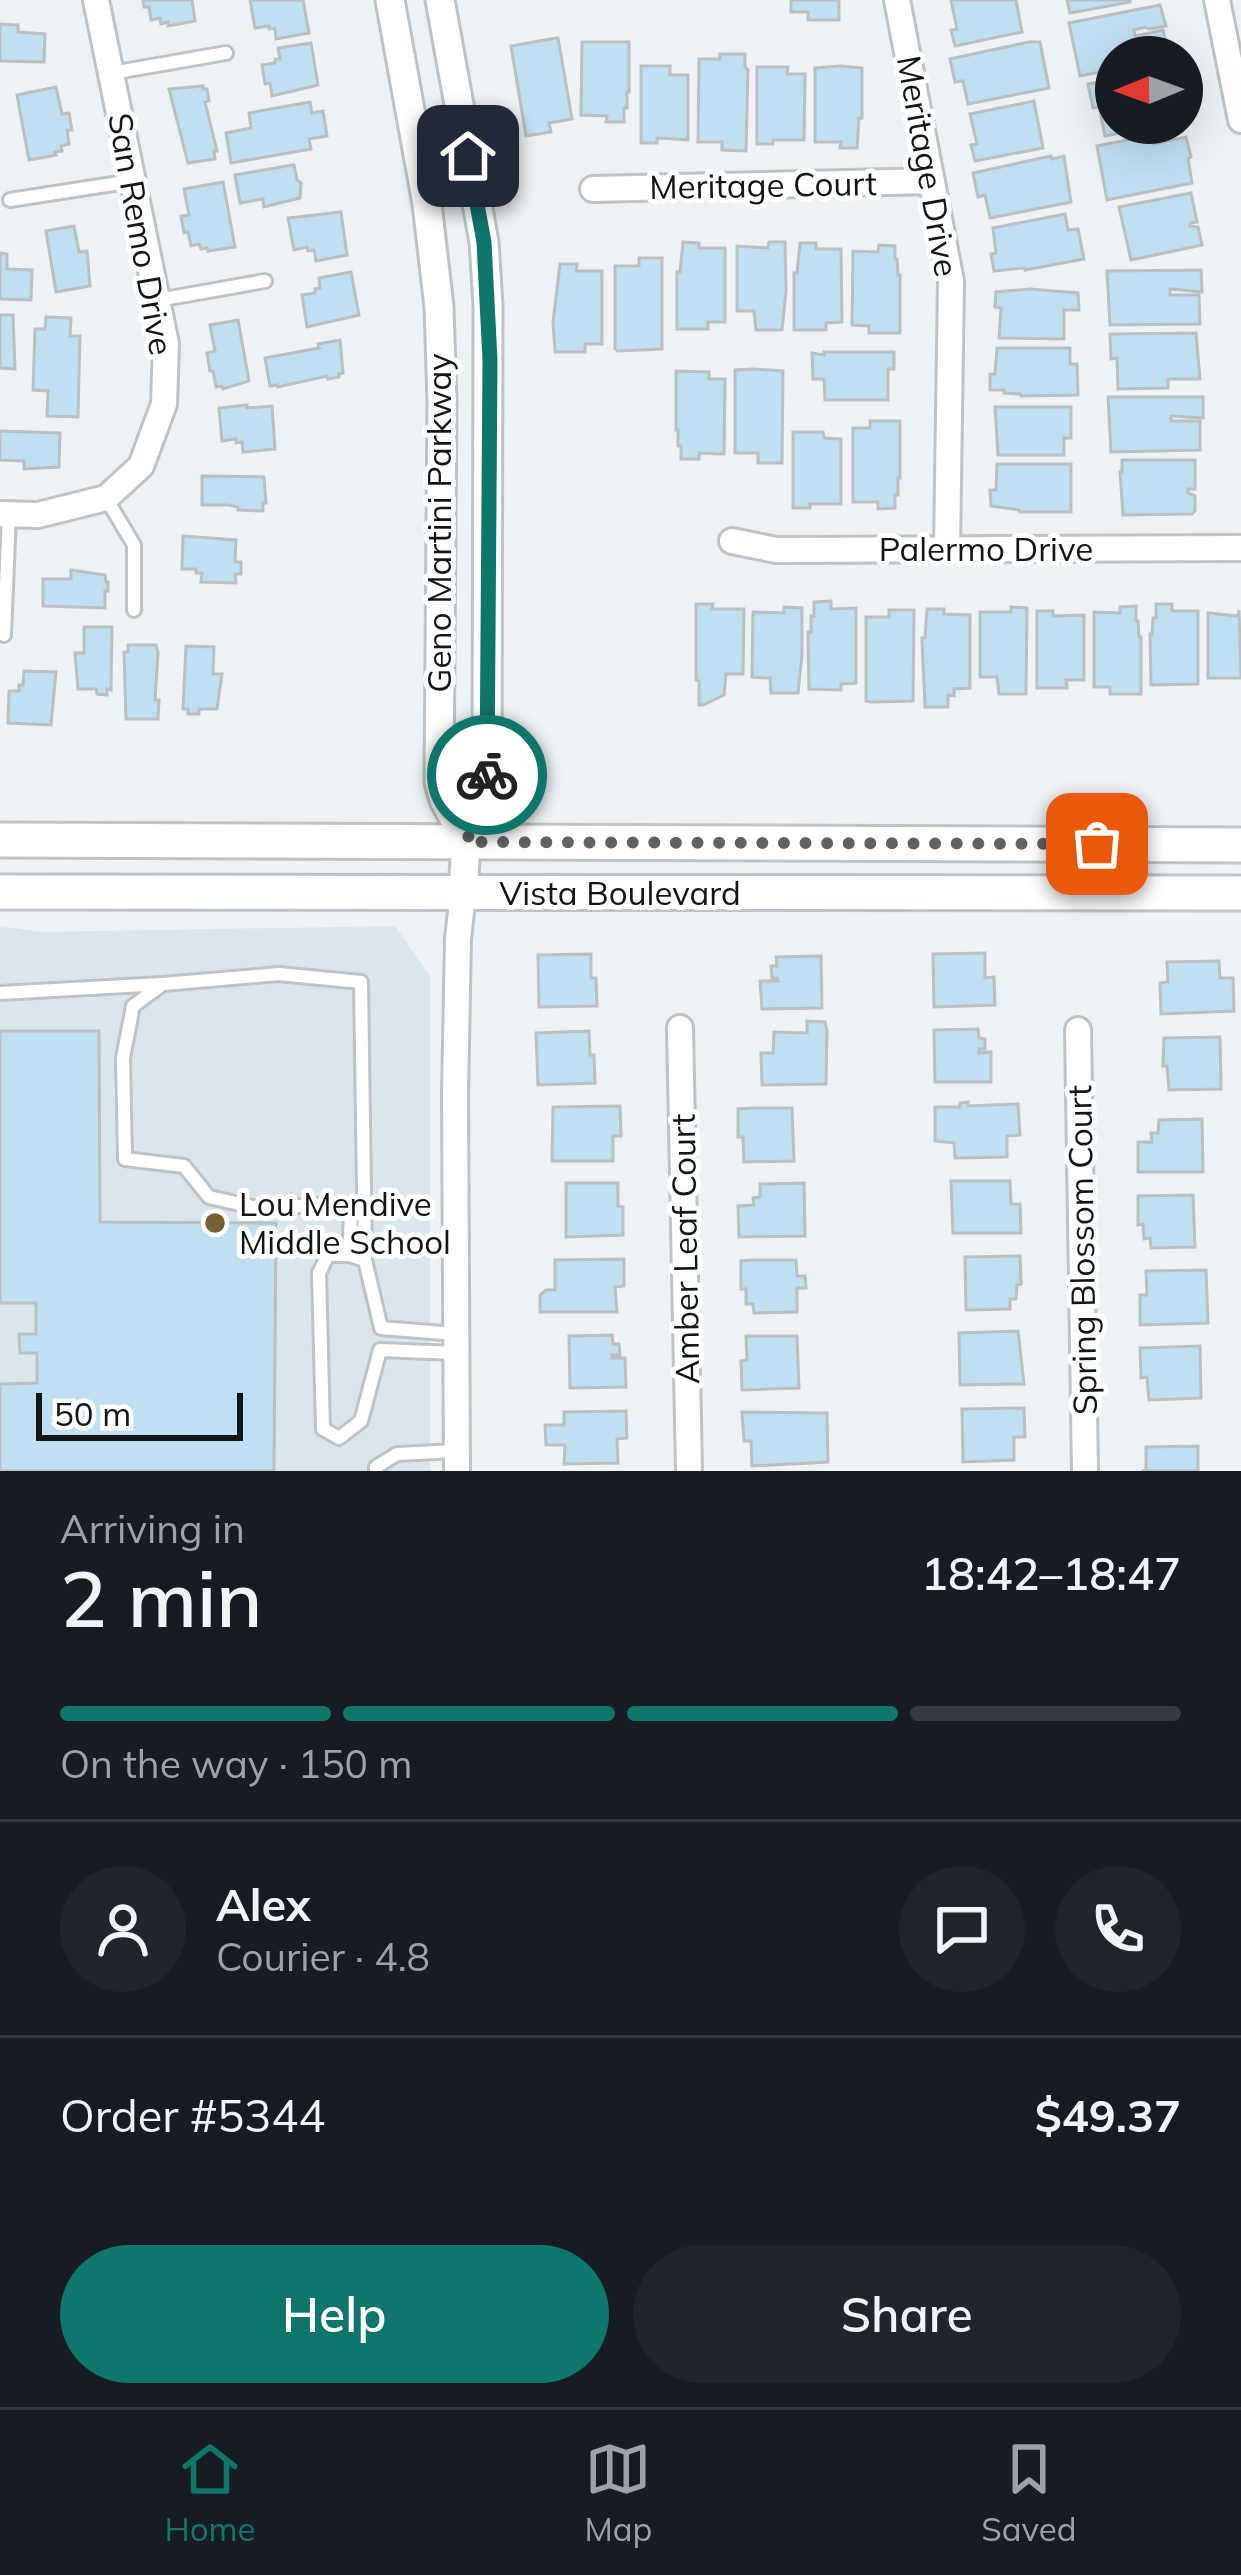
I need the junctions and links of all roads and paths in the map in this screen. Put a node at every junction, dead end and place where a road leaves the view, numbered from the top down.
1 (97, 0) edge
2 (390, 0) edge
3 (440, 0) edge
4 (897, 0) edge
5 (1217, 0) edge
6 (226, 53) dead end
7 (112, 73) junction
8 (1241, 120) edge
9 (133, 180) junction
10 (932, 181) junction
11 (593, 189) dead end
12 (10, 200) dead end
13 (265, 281) dead end
14 (157, 301) junction
15 (106, 498) junction
16 (5, 514) edge
17 (732, 541) dead end
18 (947, 548) junction
19 (1241, 548) edge
20 (134, 610) dead end
21 (4, 635) dead end
22 (0, 840) edge
23 (466, 842) junction
24 (1241, 845) edge
25 (0, 892) edge
26 (463, 893) junction
27 (1241, 893) edge
28 (163, 985) junction
29 (0, 994) edge
30 (680, 1028) dead end
31 (1078, 1030) dead end
32 (349, 1255) junction
33 (365, 1260) junction
34 (381, 1328) junction
35 (456, 1343) junction
36 (380, 1350) junction
37 (457, 1461) edge
38 (376, 1471) edge
39 (689, 1471) edge
40 (1085, 1471) edge

1 - 7 street, San Remo Drive
2 - 23 street, Geno Martini Parkway
3 - 23 street, Geno Martini Parkway
4 - 10 street, Meritage Drive
5 - 8 street
6 - 7 lane
7 - 9 street, San Remo Drive
9 - 12 lane
9 - 14 street, San Remo Drive
10 - 11 street, Meritage Court
10 - 18 street, Meritage Drive
13 - 14 lane
14 - 15 street, San Remo Drive
15 - 16 street
15 - 20 lane
16 - 21 lane
17 - 18 street, Palermo Drive
18 - 19 street, Palermo Drive
22 - 23 main road, Vista Boulevard
23 - 24 main road, Vista Boulevard
23 - 26 street
25 - 26 main road, Vista Boulevard
26 - 27 main road, Vista Boulevard
26 - 35 street
28 - 29 lane
28 - 32 lane
28 - 33 lane
30 - 39 street, Amber Leaf Court
31 - 40 street, Spring Blossom Court
32 - 33 lane
32 - 36 lane
33 - 34 lane
34 - 35 lane
34 - 36 lane
35 - 36 lane
35 - 37 street
37 - 38 lane

